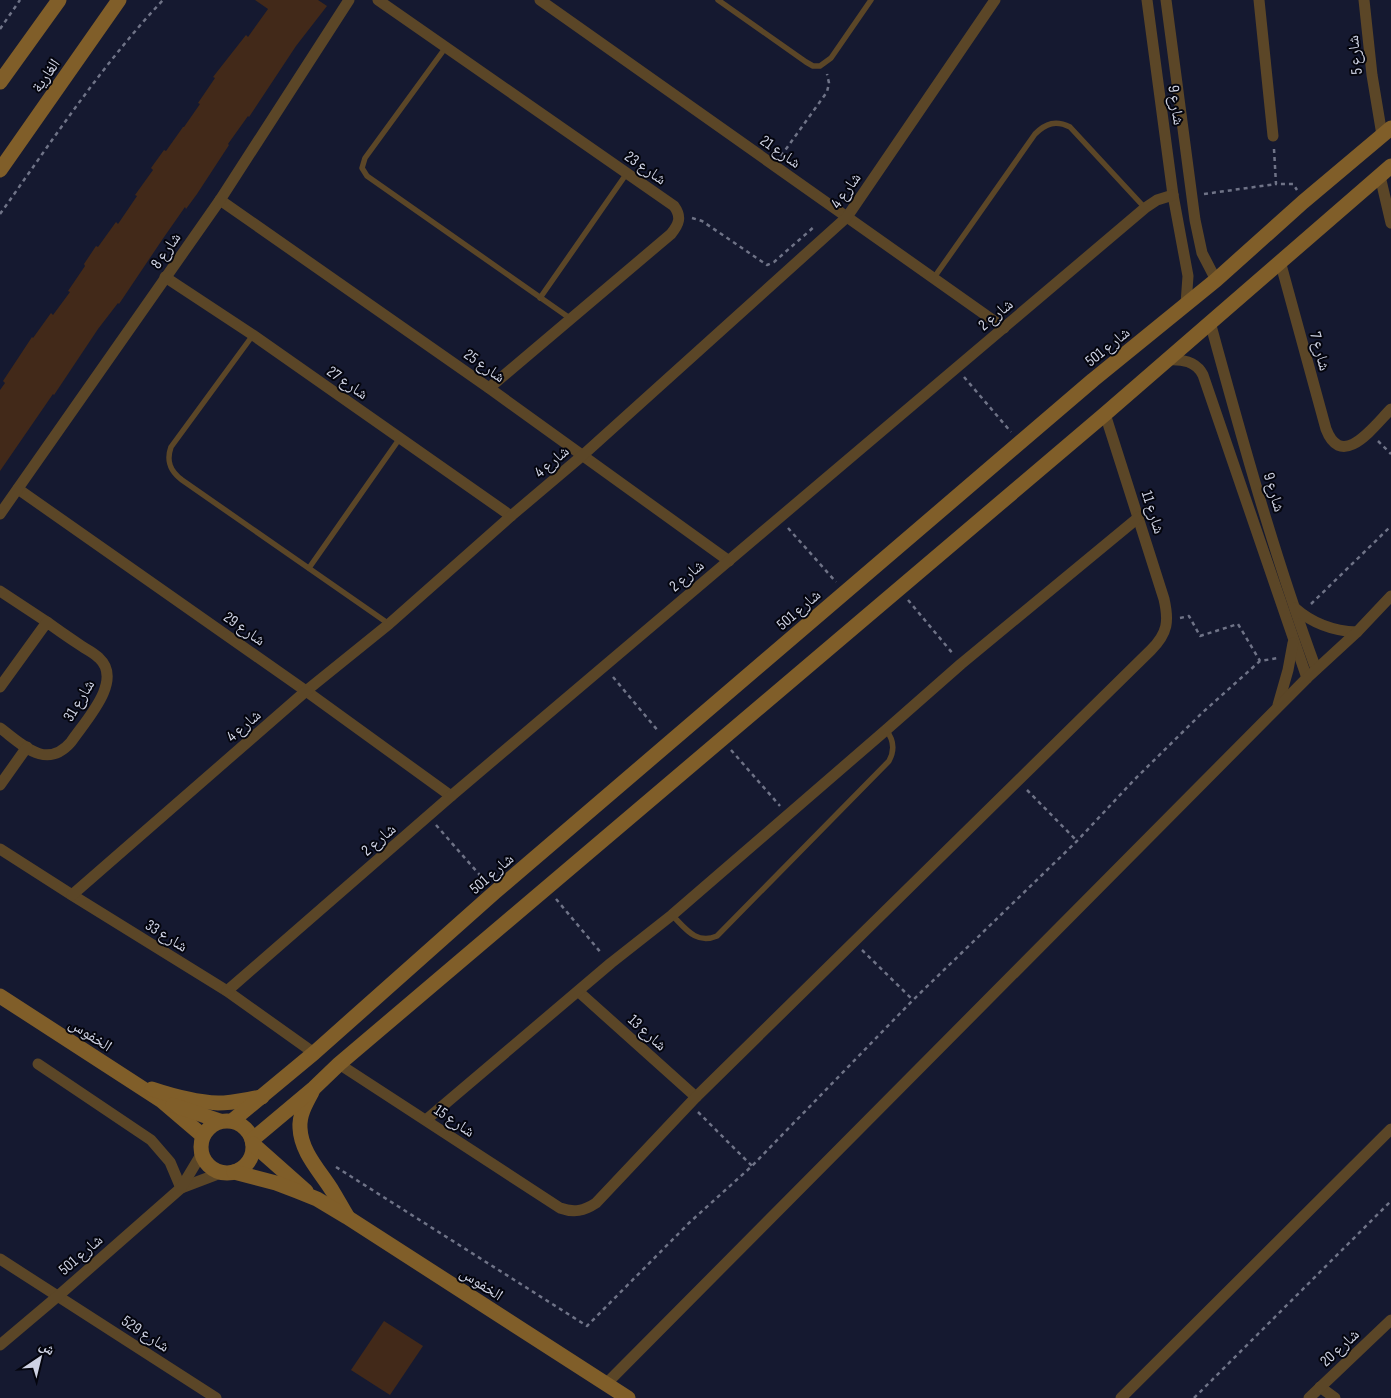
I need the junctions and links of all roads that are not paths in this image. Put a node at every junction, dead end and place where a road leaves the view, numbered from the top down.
1 (59, 0) edge
2 (349, 0) edge
3 (378, 0) edge
4 (540, 0) edge
5 (718, 0) edge
6 (871, 0) edge
7 (1259, 0) edge
8 (1364, 0) edge
9 (120, 1) edge
10 (1146, 1) edge
11 (1166, 1) edge
12 (990, 2) edge
13 (446, 46) junction
14 (0, 82) edge
15 (1387, 132) edge
16 (1273, 136) road end
17 (0, 170) edge
18 (1385, 171) edge
19 (627, 174) junction
20 (1173, 195) junction
21 (220, 200) junction
22 (1145, 208) junction
23 (847, 217) junction
24 (1391, 224) edge
25 (1280, 261) junction
26 (165, 277) junction
27 (933, 279) junction
28 (1216, 280) junction
29 (540, 298) junction
30 (1186, 304) junction
31 (571, 319) junction
32 (1210, 322) junction
33 (1004, 328) junction
34 (253, 335) junction
35 (1167, 360) junction
36 (489, 388) junction
37 (1391, 409) edge
38 (1105, 414) junction
39 (400, 438) junction
40 (582, 455) junction
41 (18, 489) junction
42 (0, 514) edge
43 (511, 516) junction
44 (1139, 517) junction
45 (729, 560) junction
46 (310, 568) junction
47 (0, 591) edge
48 (1391, 596) edge
49 (1297, 610) junction
50 (47, 622) junction
51 (1168, 622) joint
52 (389, 624) junction
53 (1357, 632) junction
54 (1294, 642) junction
55 (1316, 669) junction
56 (1306, 678) junction
57 (0, 687) edge
58 (306, 692) junction
59 (1276, 710) junction
60 (0, 728) edge
61 (886, 730) junction
62 (27, 747) junction
63 (0, 785) edge
64 (451, 796) junction
65 (0, 849) edge
66 (72, 896) junction
67 (672, 915) junction
68 (227, 991) junction
69 (579, 992) junction
70 (0, 996) edge
71 (314, 1053) junction
72 (38, 1064) dead end
73 (339, 1064) junction
74 (136, 1083) junction
75 (314, 1088) junction
76 (263, 1096) junction
77 (692, 1100) junction
78 (162, 1101) junction
79 (426, 1120) junction
80 (226, 1121) junction
81 (1391, 1129) edge
82 (203, 1136) junction
83 (253, 1142) junction
84 (202, 1154) junction
85 (228, 1172) junction
86 (181, 1188) junction
87 (317, 1199) junction
88 (347, 1217) junction
89 (0, 1259) edge
90 (58, 1296) junction
91 (1391, 1320) edge
92 (0, 1345) edge
93 (606, 1384) junction
94 (1320, 1387) junction
95 (216, 1398) edge
96 (628, 1398) edge
97 (1121, 1398) edge
98 (1309, 1398) edge
99 (1335, 1398) edge

1 - 14 street, الغارية
2 - 21 street, شارع 8
3 - 13 street, شارع 23
4 - 23 street, شارع 21
5 - 6 lane
7 - 16 street
8 - 15 street, شارع 5
9 - 17 street, الغارية
10 - 11 street
10 - 20 street, شارع 9
11 - 28 street, شارع 9
12 - 23 street, شارع 4
13 - 19 street, شارع 23
13 - 29 lane
15 - 28 street, شارع 501
18 - 24 street
18 - 25 street
19 - 29 lane
19 - 31 street, شارع 23
20 - 22 street, شارع 2
20 - 30 street, شارع 9
21 - 26 street, شارع 8
21 - 36 street, شارع 25
22 - 27 lane
22 - 33 street, شارع 2
23 - 27 street, شارع 21
23 - 40 street, شارع 4
25 - 32 street
25 - 37 street, شارع 7
26 - 34 street, شارع 27
26 - 41 street, شارع 8
27 - 33 street, شارع 21
28 - 30 street, شارع 501
29 - 31 lane
30 - 71 street, شارع 501
31 - 36 street
32 - 35 street
32 - 49 street, شارع 9
33 - 45 street, شارع 2
34 - 39 street, شارع 27
34 - 46 lane
35 - 38 street
35 - 54 street, شارع 9
36 - 40 street, شارع 25
38 - 44 street, شارع 11
38 - 73 street
39 - 43 street, شارع 27
39 - 46 lane
40 - 43 street, شارع 4
40 - 45 street, شارع 25
41 - 42 street, شارع 8
41 - 58 street, شارع 29
43 - 52 street, شارع 4
44 - 51 street, شارع 11
44 - 61 street
45 - 64 street, شارع 2
46 - 52 lane
47 - 50 street, شارع 31
48 - 53 street
49 - 53 street
49 - 55 street, شارع 9
50 - 57 street
50 - 62 street, شارع 31
51 - 77 street, شارع 15
52 - 58 street, شارع 4
53 - 55 street
54 - 56 street, شارع 9
54 - 59 street
55 - 56 street
56 - 59 street
58 - 64 street, شارع 29
58 - 66 street, شارع 4
59 - 93 street
60 - 62 street, شارع 31
61 - 67 street
61 - 67 lane
62 - 63 street
64 - 68 street, شارع 2
65 - 66 street, شارع 33
66 - 68 street, شارع 33
67 - 69 street
68 - 71 street, شارع 33
69 - 77 street, شارع 13
69 - 79 street
70 - 74 street, الخفوس
71 - 76 street, شارع 501
72 - 86 street
73 - 75 street
73 - 79 street, شارع 15
74 - 76 street
74 - 78 street, الخفوس
75 - 83 street
75 - 88 street
76 - 80 street, شارع 501
77 - 79 street, شارع 15
78 - 80 street, الخفوس
78 - 82 street, الخفوس
80 - 82 street
80 - 83 street
81 - 97 street
82 - 84 street
83 - 85 street
83 - 87 street, الخفوس
84 - 85 street
84 - 86 street, شارع 501
85 - 86 street, شارع 501
85 - 87 street, الخفوس
86 - 90 street, شارع 501
87 - 88 street, الخفوس
88 - 93 street, الخفوس
89 - 90 street, شارع 529
90 - 92 street, شارع 501
90 - 95 street, شارع 529
91 - 94 street, شارع 20
93 - 96 street, الخفوس
94 - 98 street, شارع 20
94 - 99 street

